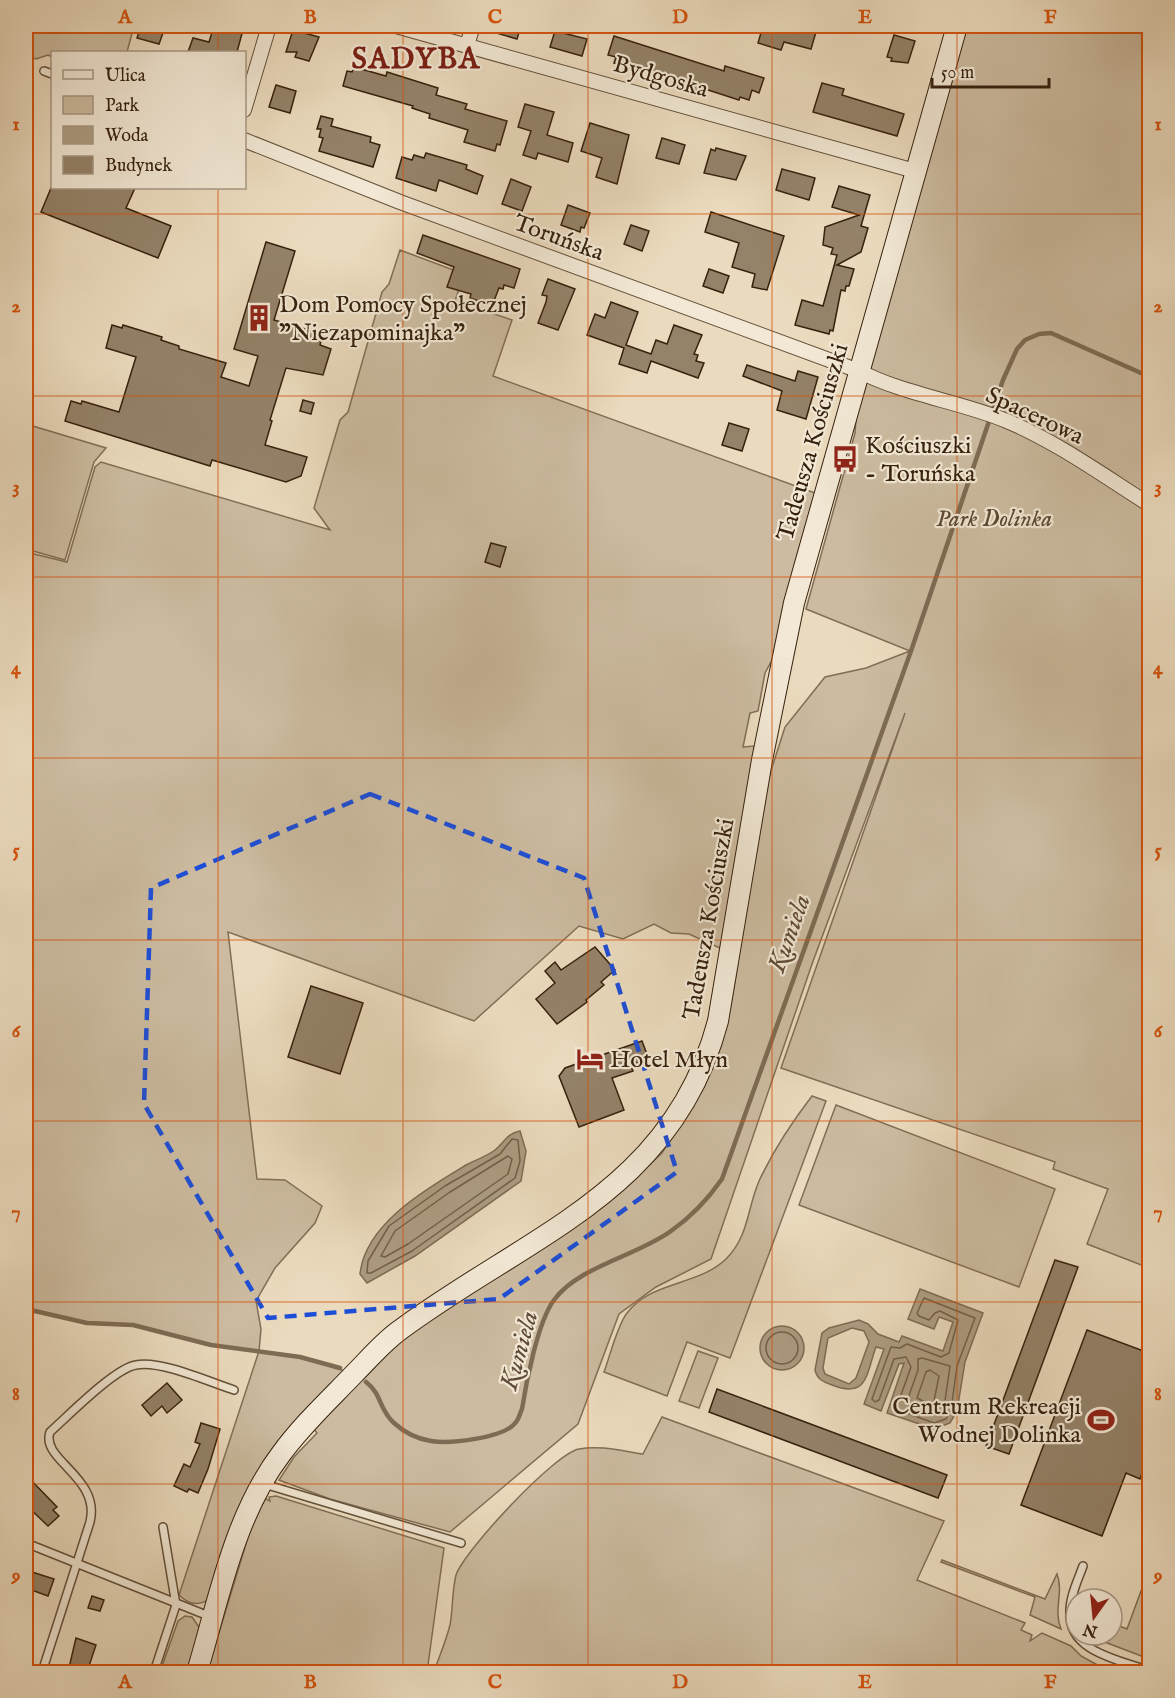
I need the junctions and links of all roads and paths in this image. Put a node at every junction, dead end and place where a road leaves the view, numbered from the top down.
1 (269, 26) edge
2 (396, 26) edge
3 (472, 26) edge
4 (957, 26) edge
5 (467, 45) junction
6 (44, 71) dead end
7 (51, 74) edge
8 (246, 104) edge
9 (246, 141) edge
10 (915, 171) junction
11 (859, 371) junction
12 (1149, 505) edge
13 (234, 1390) dead end
14 (261, 1484) junction
15 (163, 1527) dead end
16 (26, 1543) edge
17 (461, 1543) dead end
18 (75, 1564) junction
19 (1083, 1566) dead end
20 (176, 1605) junction
21 (214, 1618) junction
22 (1149, 1671) edge
23 (42, 1672) edge
24 (154, 1672) edge
25 (198, 1672) edge

1 - 8 street
2 - 5 street, Bydgoska
3 - 5 street
4 - 10 street, Tadeusza Kościuszki
5 - 10 street, Bydgoska
6 - 7 lane
9 - 11 street, Toruńska
10 - 11 street, Tadeusza Kościuszki
11 - 12 street, Spacerowa
11 - 14 street, Tadeusza Kościuszki
13 - 18 lane
14 - 17 lane
14 - 21 street, Tadeusza Kościuszki
15 - 20 lane
16 - 18 lane
18 - 20 lane
18 - 23 lane
19 - 22 lane
20 - 21 lane
20 - 24 lane
21 - 25 street, Tadeusza Kościuszki

